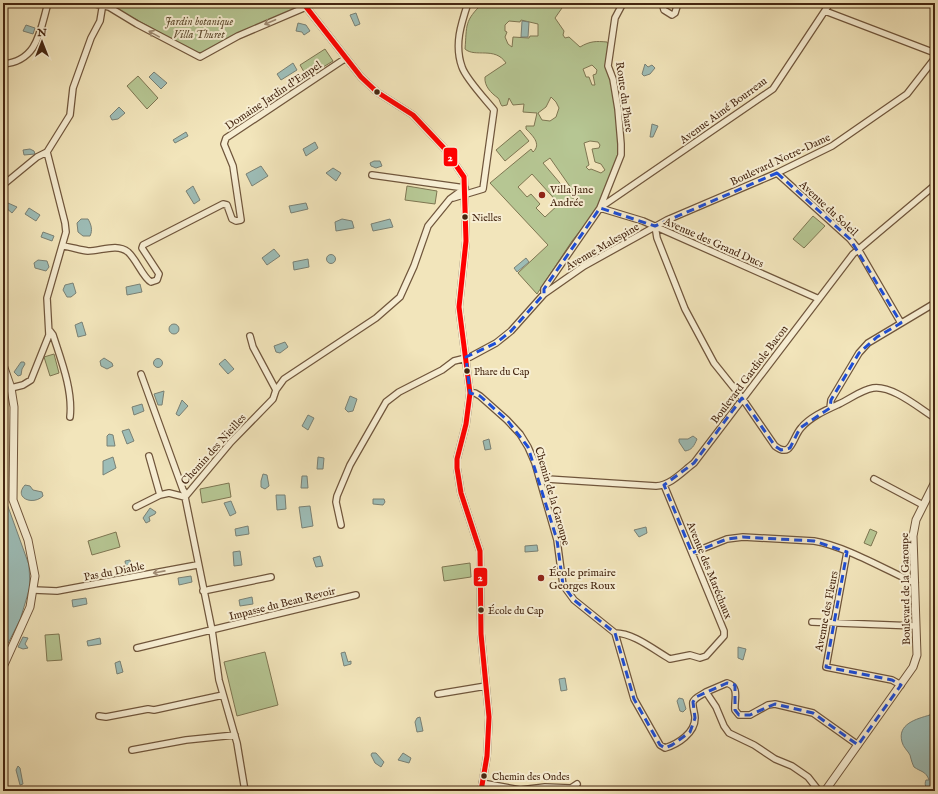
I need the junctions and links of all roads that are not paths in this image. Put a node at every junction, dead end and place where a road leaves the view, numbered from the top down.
1 (48, 3) edge
2 (69, 3) edge
3 (468, 3) edge
4 (624, 3) edge
5 (662, 3) edge
6 (678, 3) edge
7 (830, 3) edge
8 (103, 4) edge
9 (305, 5) edge
10 (825, 11) junction
11 (935, 53) edge
12 (346, 58) junction
13 (935, 58) edge
14 (3, 64) edge
15 (46, 152) junction
16 (777, 173) junction
17 (372, 175) dead end
18 (935, 184) edge
19 (3, 185) edge
20 (465, 192) junction
21 (600, 208) junction
22 (655, 226) junction
23 (63, 246) junction
24 (858, 249) junction
25 (544, 294) junction
26 (819, 299) junction
27 (935, 303) edge
28 (901, 323) junction
29 (50, 331) junction
30 (250, 336) dead end
31 (466, 357) junction
32 (3, 365) edge
33 (141, 374) dead end
34 (11, 388) junction
35 (276, 390) junction
36 (470, 393) junction
37 (742, 398) junction
38 (830, 408) junction
39 (70, 417) dead end
40 (935, 418) edge
41 (149, 456) dead end
42 (874, 479) dead end
43 (540, 481) junction
44 (935, 482) edge
45 (664, 485) junction
46 (160, 495) junction
47 (185, 495) junction
48 (923, 504) junction
49 (136, 507) dead end
50 (341, 525) dead end
51 (847, 552) junction
52 (692, 553) junction
53 (197, 565) junction
54 (271, 577) dead end
55 (915, 583) junction
56 (34, 590) junction
57 (203, 591) junction
58 (356, 595) dead end
59 (812, 622) dead end
60 (834, 623) junction
61 (916, 626) junction
62 (212, 630) junction
63 (615, 633) junction
64 (137, 648) dead end
65 (3, 666) edge
66 (901, 685) junction
67 (486, 686) junction
68 (706, 692) junction
69 (438, 694) dead end
70 (222, 695) junction
71 (99, 716) dead end
72 (235, 734) junction
73 (858, 746) junction
74 (132, 750) dead end
75 (482, 783) junction
76 (577, 784) dead end
77 (245, 791) edge
78 (481, 791) edge
79 (819, 791) edge
80 (825, 791) edge

1 - 14 street
2 - 8 street
3 - 20 street, Chemin des Nieilles
4 - 21 street, Route du Phare
5 - 6 street
7 - 10 street, Avenue Aimé Bourreau
9 -> 8 street
8 - 15 street
9 - 12 street
10 - 11 street
10 - 21 street, Avenue Aimé Bourreau
12 - 20 street
12 - 23 street, Domaine Jardin d'Empel
13 - 16 street, Boulevard Notre-Dame
15 - 19 street
15 - 23 street
16 - 22 street, Boulevard Notre-Dame
16 - 24 street, Avenue du Soleil
17 - 20 street
18 - 24 street, Boulevard Gardiole Bacon
20 - 31 street
20 - 35 street, Chemin des Nieilles
21 - 22 street, Avenue des Grand Ducs
21 - 25 street, Route du Phare
22 - 25 street, Avenue Malespine
22 - 26 street, Avenue des Grand Ducs
22 - 37 street
23 - 29 street
24 - 26 street, Boulevard Gardiole Bacon
24 - 28 street, Avenue du Soleil
25 - 31 street, Avenue Malespine
26 - 37 street, Boulevard Gardiole Bacon
27 - 28 street
28 - 38 street
29 - 34 street
29 - 39 street
30 - 35 street
31 - 36 street
31 - 50 street, Avenue Malespine
32 - 34 street
33 - 47 street
34 - 56 street
35 - 47 street, Chemin des Nieilles
36 - 43 street, Chemin de la Garoupe
36 - 67 street
37 - 38 street
37 - 45 street, Boulevard Gardiole Bacon
38 - 40 street
41 - 46 street
42 - 48 street
43 - 45 street
43 - 63 street, Chemin de la Garoupe
44 - 48 street, Boulevard de la Garoupe
45 - 52 street, Avenue des Maréchaux
46 - 47 street
46 - 49 street
47 - 53 street, Chemin des Nieilles
48 - 55 street, Boulevard de la Garoupe
51 - 52 street
51 - 55 street
51 - 60 street, Avenue des Fleurs
52 - 63 street, Avenue des Maréchaux
53 -> 56 street, Pas du Diable
53 - 57 street, Chemin des Nieilles
54 - 57 street
55 - 61 street, Boulevard de la Garoupe
56 - 65 street
57 - 62 street, Chemin des Nieilles
58 - 62 street, Impasse du Beau Revoir
59 - 60 street
60 - 61 street
60 - 66 street, Avenue des Fleurs
61 - 66 street, Boulevard de la Garoupe
62 - 64 street, Impasse du Beau Revoir
62 - 70 street, Chemin des Nieilles
63 - 68 street
66 - 73 street, Boulevard de la Garoupe
67 - 69 street
67 - 75 street
68 - 73 street
68 - 79 street
70 - 71 street
70 - 72 street, Chemin des Nieilles
72 - 74 street
72 - 77 street, Chemin des Nieilles
73 - 80 street, Boulevard de la Garoupe
75 - 76 street
75 - 78 street

